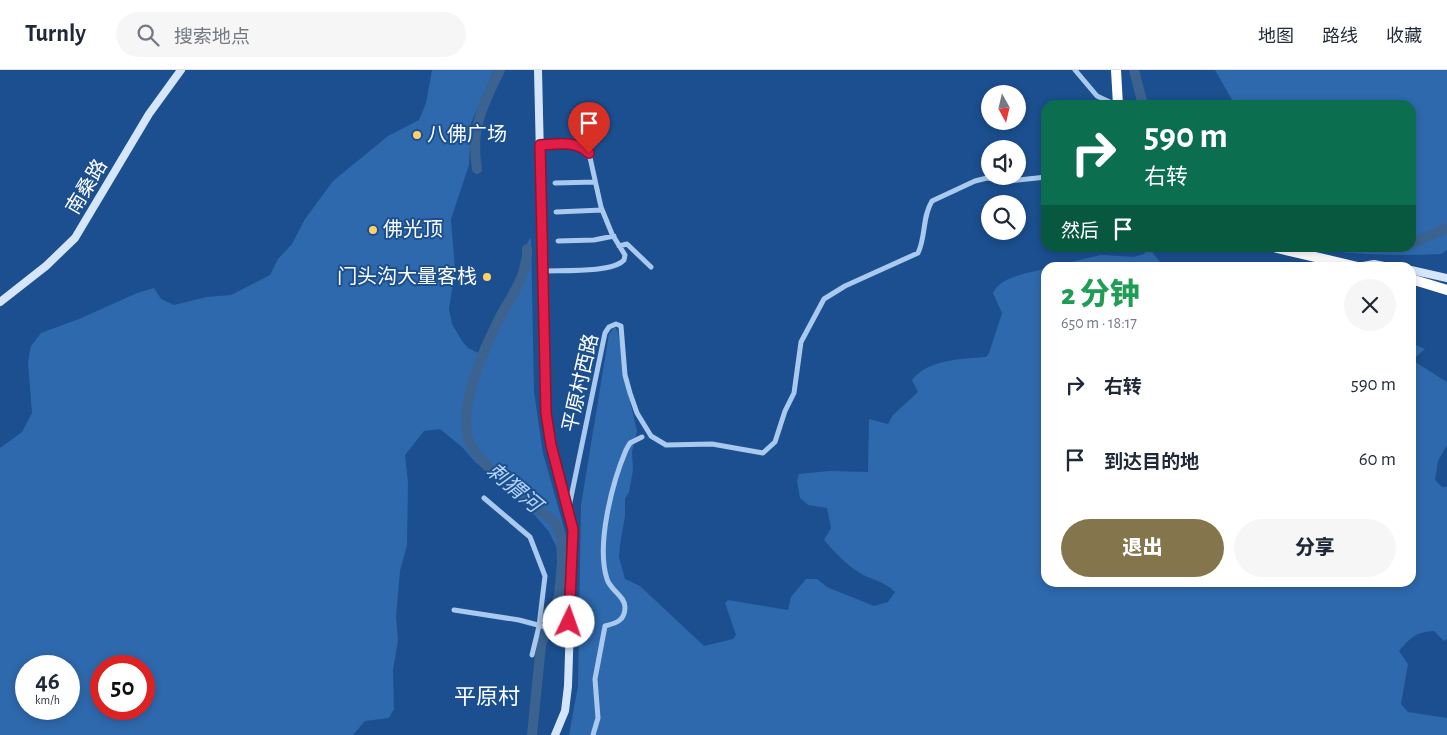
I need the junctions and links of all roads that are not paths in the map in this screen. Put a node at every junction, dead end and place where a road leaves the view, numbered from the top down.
1 (181, 70) edge
2 (538, 70) edge
3 (1075, 70) edge
4 (1116, 70) edge
5 (1106, 100) edge
6 (1117, 100) edge
7 (540, 145) junction
8 (1041, 178) edge
9 (595, 182) junction
10 (555, 183) dead end
11 (602, 210) junction
12 (556, 212) dead end
13 (614, 236) junction
14 (558, 241) dead end
15 (619, 246) junction
16 (1294, 252) edge
17 (1338, 262) edge
18 (651, 267) dead end
19 (543, 271) junction
20 (1416, 271) edge
21 (1447, 278) edge
22 (1416, 281) edge
23 (1447, 290) edge
24 (0, 301) edge
25 (642, 437) dead end
26 (484, 498) dead end
27 (569, 508) junction
28 (454, 610) dead end
29 (539, 626) junction
30 (568, 633) junction
31 (532, 655) dead end
32 (555, 735) edge
33 (593, 735) edge

1 - 24 main road, 南桑路
2 - 7 main road
3 - 5 street
4 - 6 highway
7 - 9 street
7 - 19 main road
8 - 27 street, 平原村西路
9 - 10 street
9 - 11 street
11 - 12 street
11 - 13 street
13 - 14 street
13 - 15 street
15 - 18 street
15 - 19 street
16 - 17 highway
19 - 27 main road
20 - 21 main road
22 - 23 highway
25 - 33 street
26 - 29 street
27 - 30 main road
28 - 29 street
29 - 30 street
29 - 31 street
30 - 32 main road

